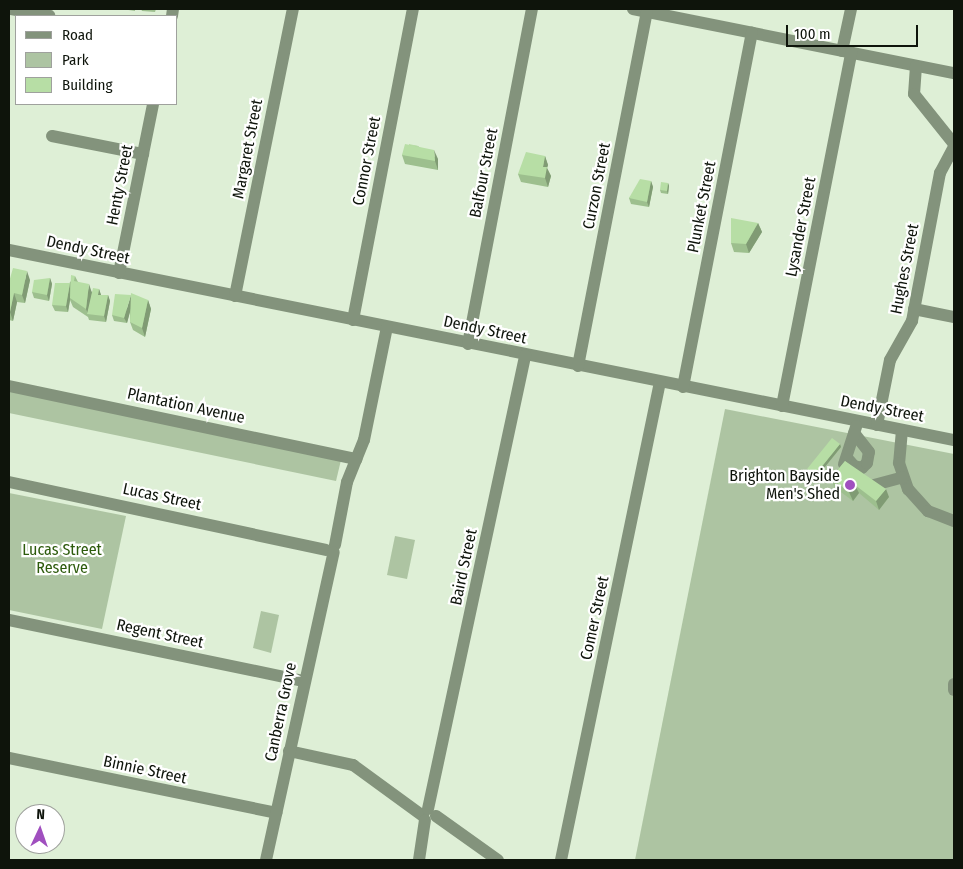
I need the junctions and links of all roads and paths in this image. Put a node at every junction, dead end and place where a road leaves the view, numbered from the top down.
1 (11, 9) edge
2 (293, 9) edge
3 (413, 9) edge
4 (532, 9) edge
5 (633, 9) edge
6 (851, 9) edge
7 (647, 12) junction
8 (675, 13) edge
9 (44, 15) edge
10 (752, 33) junction
11 (846, 52) junction
12 (916, 66) junction
13 (954, 74) edge
14 (153, 105) edge
15 (52, 136) dead end
16 (954, 145) edge
17 (143, 154) junction
18 (9, 250) edge
19 (119, 273) junction
20 (235, 296) junction
21 (914, 309) junction
22 (954, 317) edge
23 (353, 320) junction
24 (387, 327) junction
25 (468, 344) junction
26 (525, 355) junction
27 (578, 366) junction
28 (660, 382) junction
29 (9, 386) edge
30 (684, 387) junction
31 (782, 406) junction
32 (877, 425) junction
33 (856, 427) junction
34 (902, 430) junction
35 (954, 440) edge
36 (356, 459) junction
37 (903, 477) junction
38 (9, 482) edge
39 (874, 486) edge
40 (954, 521) edge
41 (330, 548) junction
42 (9, 620) edge
43 (304, 680) junction
44 (954, 684) edge
45 (954, 690) edge
46 (289, 751) junction
47 (9, 758) edge
48 (276, 813) junction
49 (430, 815) junction
50 (266, 860) edge
51 (419, 860) edge
52 (498, 860) edge
53 (561, 860) edge

1 - 9 street
2 - 20 street, Margaret Street
3 - 23 street, Connor Street
4 - 25 street, Balfour Street
5 - 7 street
6 - 11 street, Lysander Street
7 - 8 street
7 - 27 street, Curzon Street
8 - 10 street
10 - 11 street
10 - 30 street, Plunket Street
11 - 12 street
11 - 31 street, Lysander Street
12 - 13 street
12 - 16 street
14 - 17 street, Henty Street
15 - 17 street
16 - 21 street, Hughes Street
17 - 19 street, Henty Street
18 - 19 street, Dendy Street
19 - 20 street, Dendy Street
20 - 23 street, Dendy Street
21 - 22 street
21 - 32 street, Hughes Street
23 - 24 street, Dendy Street
24 - 25 street, Dendy Street
24 - 36 street, Canberra Grove
25 - 26 street, Dendy Street
26 - 27 street, Dendy Street
26 - 49 street, Baird Street
27 - 28 street, Dendy Street
28 - 30 street, Dendy Street
28 - 53 street, Comer Street
29 - 36 street, Plantation Avenue
30 - 31 street, Dendy Street
31 - 33 street, Dendy Street
32 - 33 street, Dendy Street
32 - 34 street, Dendy Street
33 - 33 street
34 - 35 street, Dendy Street
34 - 37 street
36 - 41 street, Canberra Grove
37 - 39 street
37 - 40 street
38 - 41 street, Lucas Street
41 - 43 street, Canberra Grove
42 - 43 street, Regent Street
43 - 46 street, Canberra Grove
44 - 45 street
46 - 48 street, Canberra Grove
46 - 49 street
47 - 48 street, Binnie Street
48 - 50 street, Canberra Grove
49 - 51 street, Baird Street
49 - 52 street

